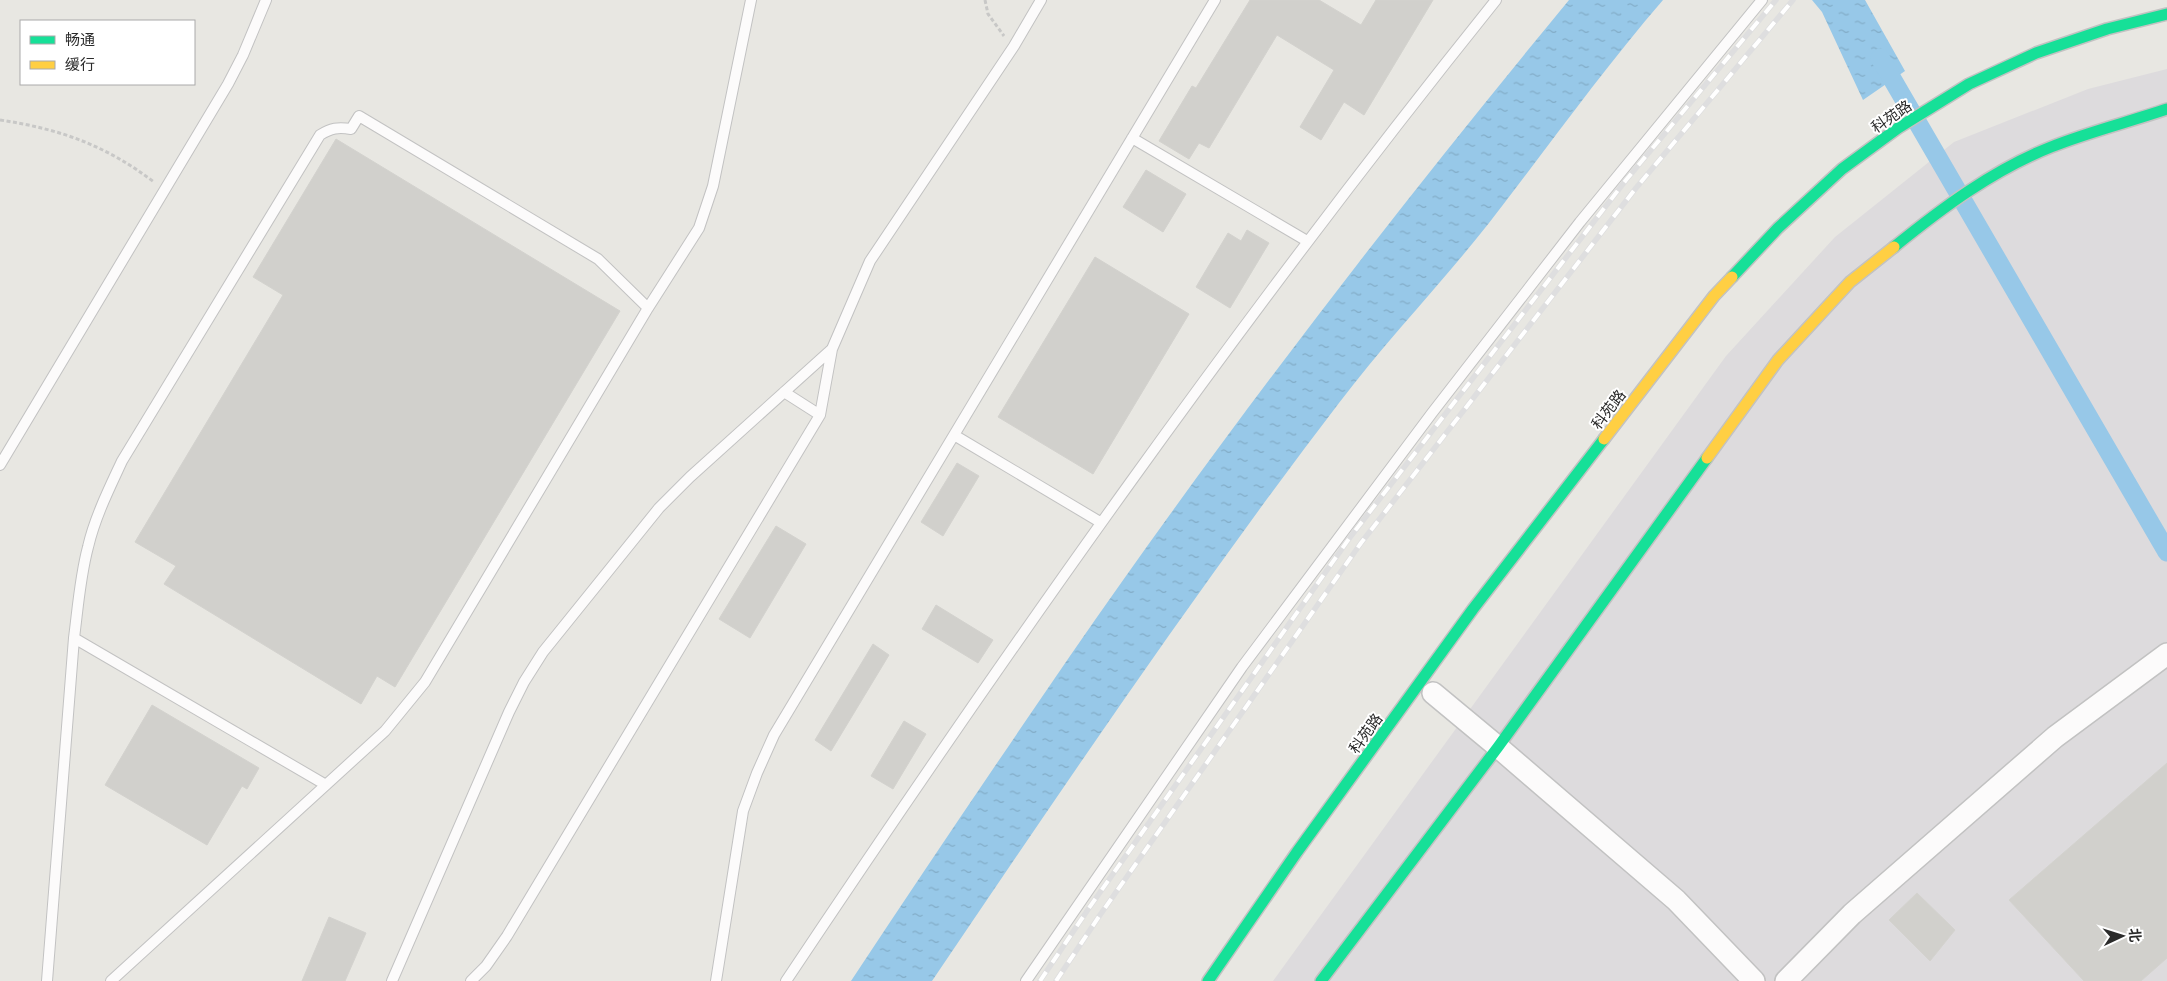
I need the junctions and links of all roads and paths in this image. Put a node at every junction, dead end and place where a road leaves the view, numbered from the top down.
1 (266, 0) edge
2 (751, 0) edge
3 (985, 0) edge
4 (1041, 0) edge
5 (1216, 0) edge
6 (1762, 0) edge
7 (1494, 1) edge
8 (2167, 14) edge
9 (1014, 46) junction
10 (2167, 109) edge
11 (0, 120) edge
12 (1132, 138) junction
13 (164, 190) junction
14 (1306, 241) junction
15 (648, 308) junction
16 (832, 348) junction
17 (784, 392) junction
18 (820, 415) junction
19 (954, 435) junction
20 (0, 465) edge
21 (1100, 522) junction
22 (74, 638) junction
23 (2167, 654) edge
24 (1429, 691) junction
25 (1498, 746) junction
26 (326, 785) junction
27 (47, 981) edge
28 (111, 981) edge
29 (392, 981) edge
30 (471, 981) edge
31 (716, 981) edge
32 (786, 981) edge
33 (1026, 981) edge
34 (1208, 981) edge
35 (1321, 981) edge
36 (1754, 981) edge
37 (1786, 981) edge

1 - 13 lane
2 - 15 lane
3 - 9 path
4 - 9 lane
5 - 12 lane
6 - 33 lane
7 - 14 lane
8 - 24 street, 科苑路
9 - 16 lane
10 - 25 street
11 - 13 path
12 - 14 lane
12 - 19 lane
13 - 20 lane
14 - 21 lane
15 - 22 lane
15 - 26 lane
16 - 17 lane
16 - 18 lane
17 - 18 lane
17 - 29 lane
18 - 30 lane
19 - 21 lane
19 - 31 lane
21 - 32 lane
22 - 26 lane
22 - 27 lane
23 - 37 street
24 - 25 street
24 - 34 street, 科苑路
25 - 35 street
25 - 36 street
26 - 28 lane

